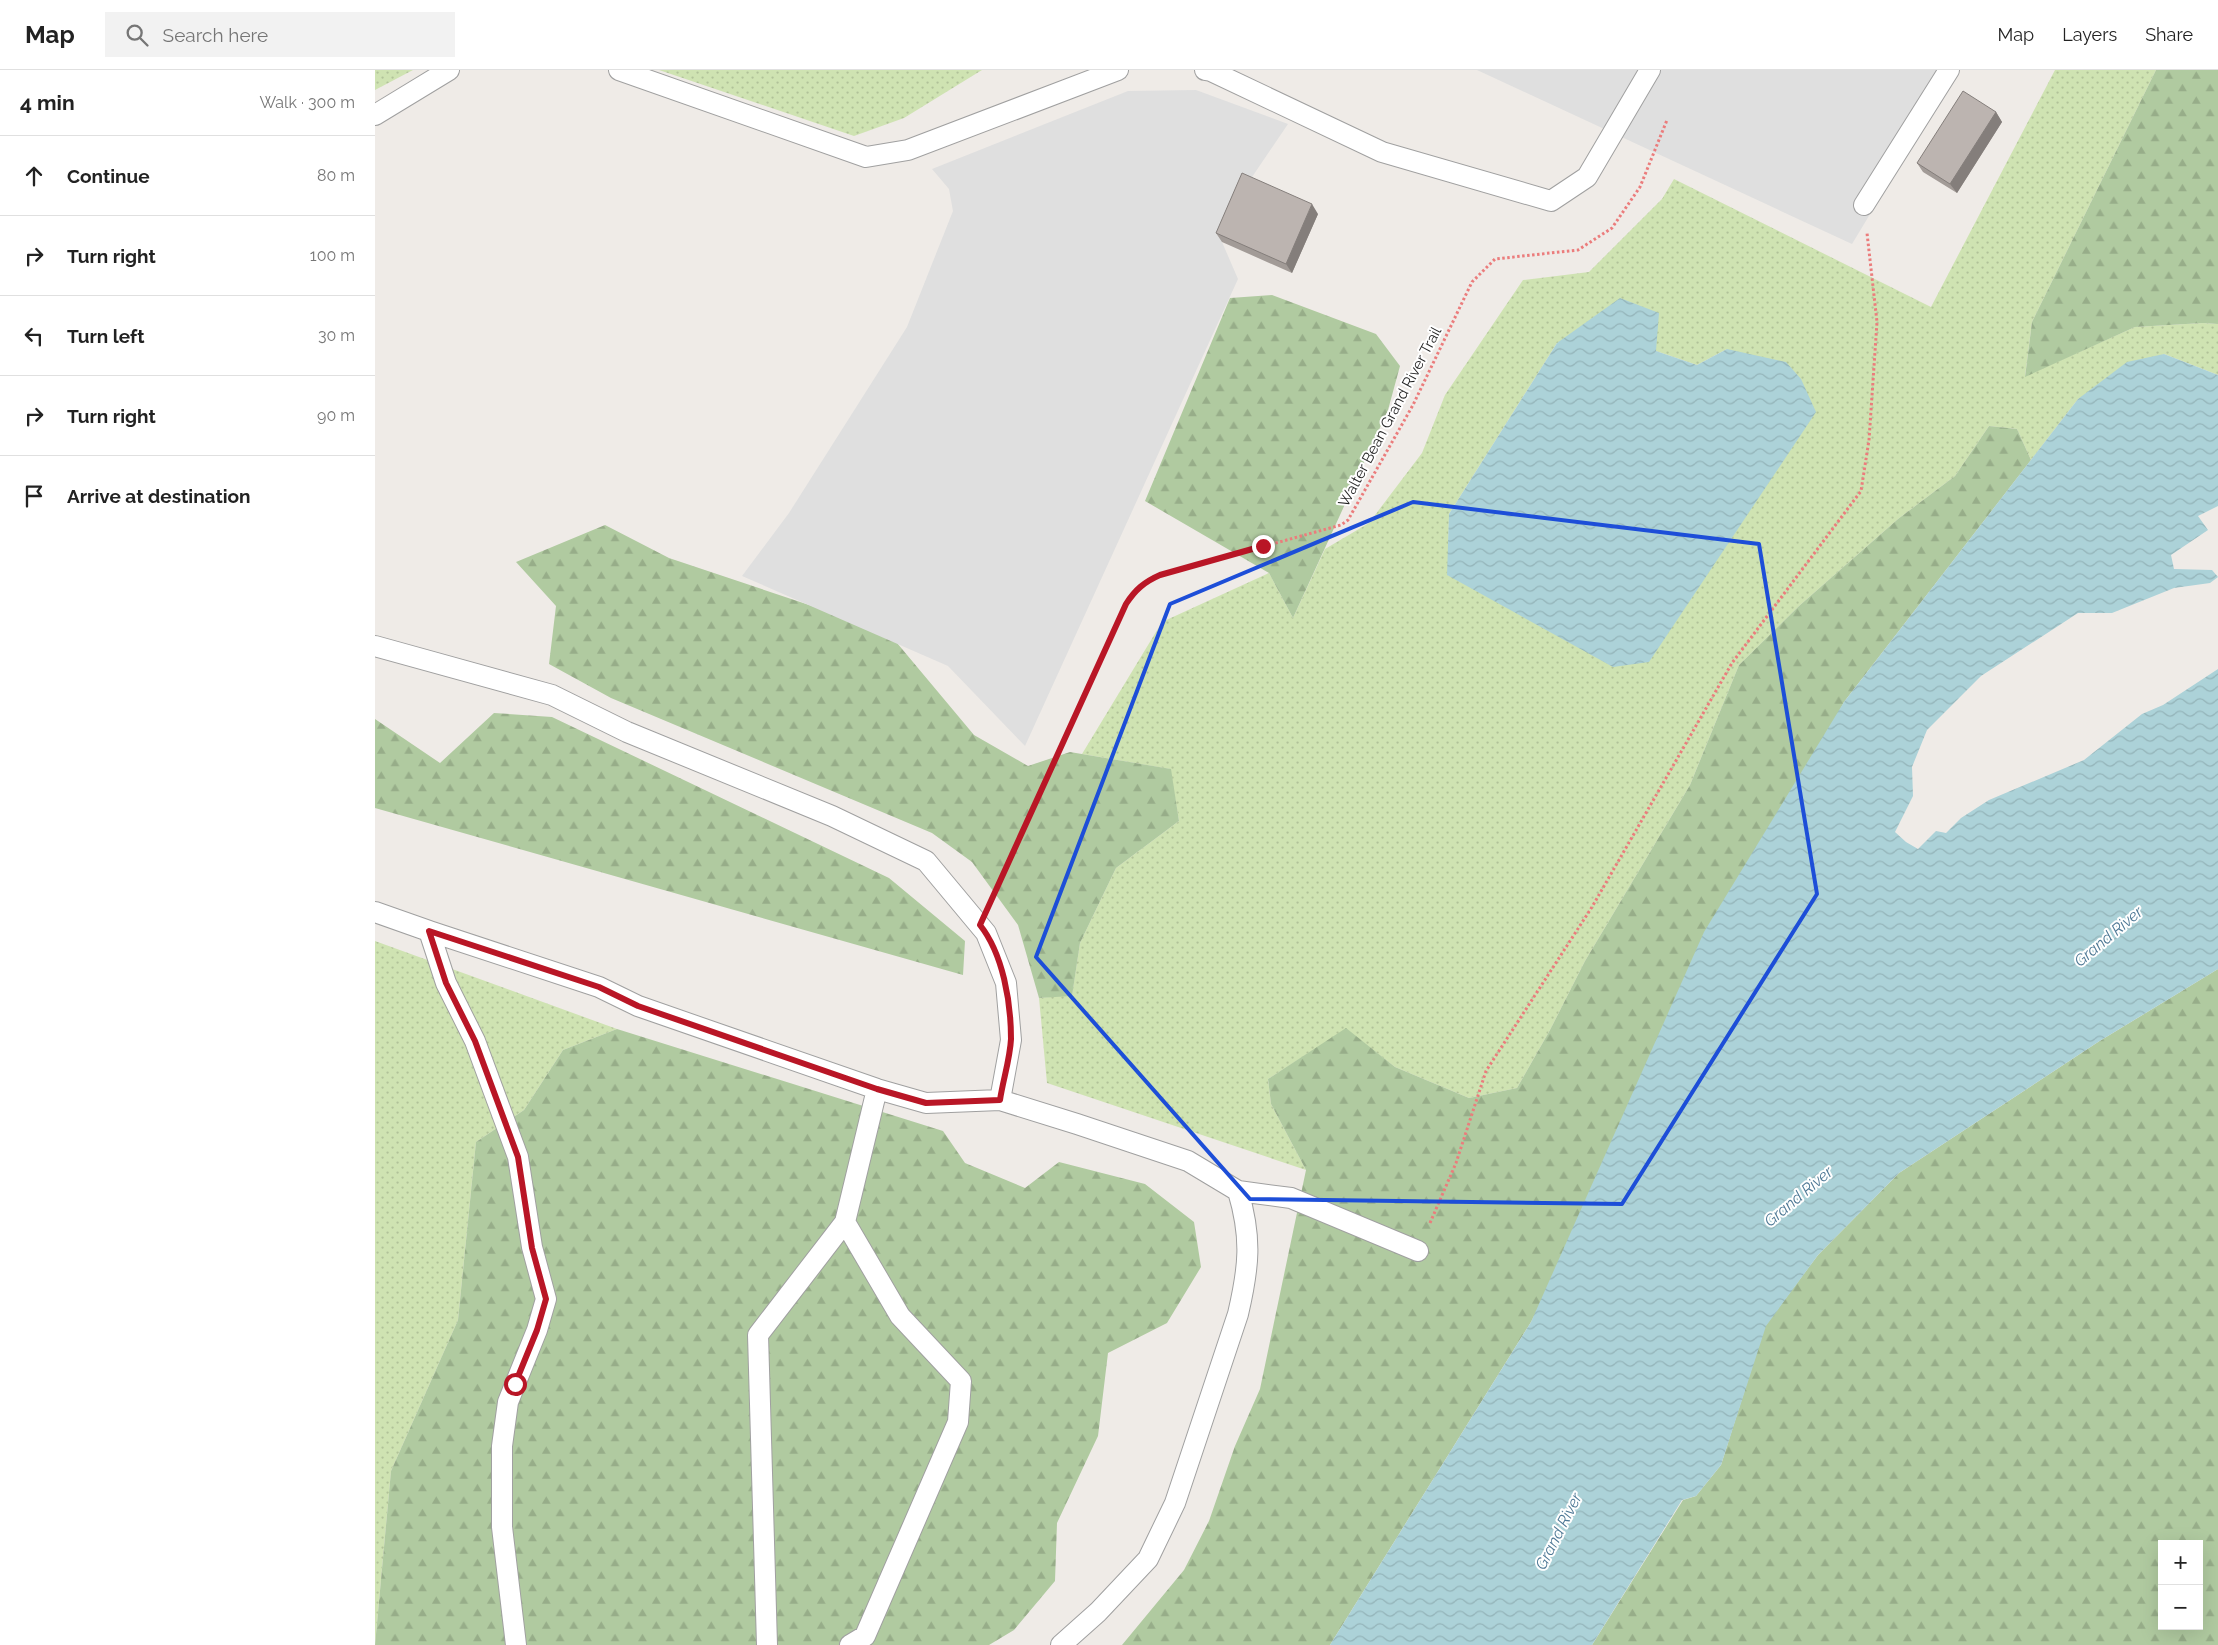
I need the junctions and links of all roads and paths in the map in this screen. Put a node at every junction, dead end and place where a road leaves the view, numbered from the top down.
1 (449, 70) edge
2 (619, 70) edge
3 (1118, 70) edge
4 (1205, 70) edge
5 (1650, 70) edge
6 (1949, 70) edge
7 (375, 115) edge
8 (1667, 120) dead end
9 (1864, 205) joint
10 (375, 646) edge
11 (375, 912) edge
12 (980, 925) junction
13 (429, 931) junction
14 (877, 1089) junction
15 (1000, 1100) junction
16 (1238, 1192) junction
17 (845, 1222) junction
18 (1418, 1251) joint
19 (516, 1645) edge
20 (767, 1645) edge
21 (850, 1645) edge
22 (1061, 1645) edge

1 - 7 lane
2 - 3 lane
4 - 5 lane
6 - 9 lane
8 - 12 path, Walter Bean Grand River Trail
9 - 18 path
10 - 12 lane
11 - 13 lane
12 - 15 lane
13 - 14 lane
13 - 19 lane
14 - 15 lane
14 - 17 lane
15 - 16 lane
16 - 18 lane
16 - 22 lane
17 - 20 lane
17 - 21 lane

